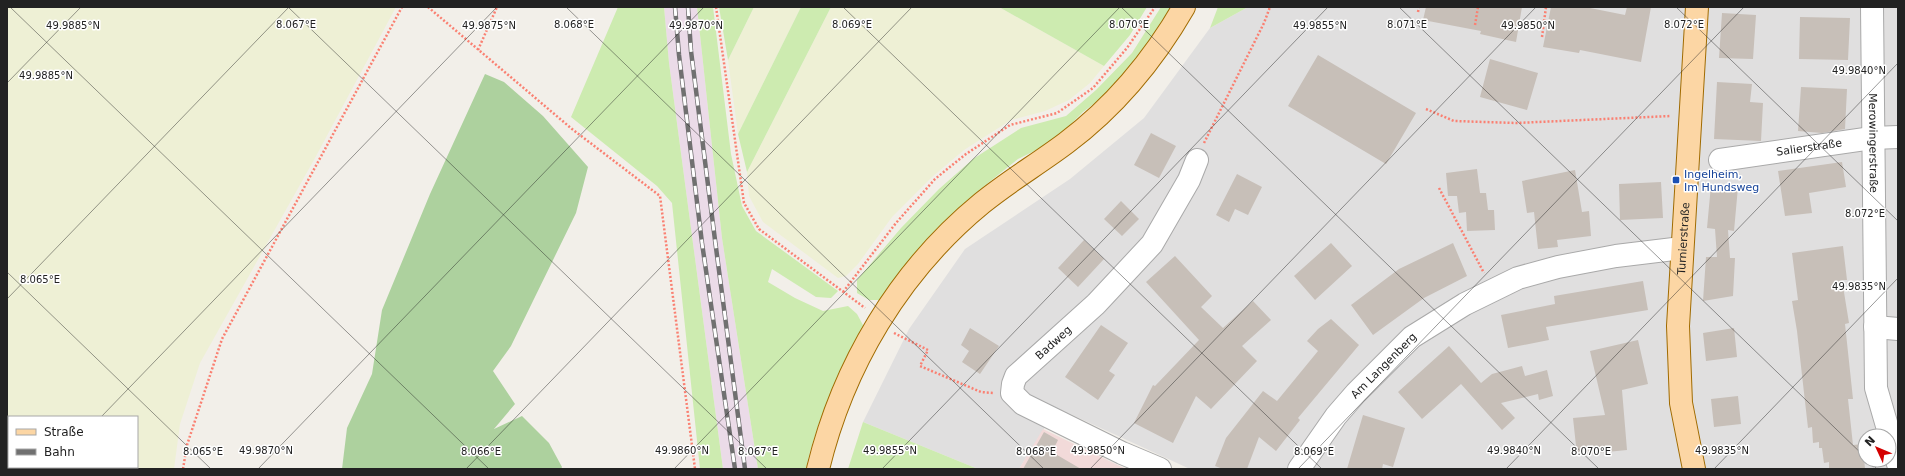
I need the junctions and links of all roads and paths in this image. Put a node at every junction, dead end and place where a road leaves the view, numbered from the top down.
1 (402, 7) edge
2 (428, 7) edge
3 (497, 7) edge
4 (716, 7) edge
5 (1155, 7) edge
6 (1184, 7) edge
7 (1270, 7) edge
8 (1419, 7) edge
9 (1478, 7) edge
10 (1546, 7) edge
11 (1697, 7) edge
12 (1872, 7) edge
13 (1418, 12) dead end
14 (1475, 25) dead end
15 (1542, 37) dead end
16 (478, 50) junction
17 (1426, 109) dead end
18 (1689, 114) junction
19 (1898, 137) edge
20 (1872, 138) junction
21 (1196, 160) joint
22 (1720, 160) dead end
23 (1439, 188) dead end
24 (1682, 248) junction
25 (1493, 291) junction
26 (842, 292) junction
27 (890, 327) junction
28 (1875, 327) junction
29 (1898, 328) edge
30 (890, 339) dead end
31 (1012, 393) junction
32 (1898, 464) edge
33 (183, 469) edge
34 (695, 469) edge
35 (818, 469) edge
36 (1160, 469) edge
37 (1299, 469) edge
38 (1694, 469) edge

1 - 33 path
2 - 16 path
3 - 16 path
4 - 26 path
5 - 26 path
6 - 27 main road
7 - 21 path
8 - 13 path
9 - 14 path
10 - 15 path
11 - 18 main road, Turnierstraße
12 - 20 street, Merowingerstraße
16 - 34 path
17 - 18 path
18 - 24 main road, Turnierstraße
19 - 20 street, Salierstraße
20 - 22 street, Salierstraße
20 - 28 street, Merowingerstraße
21 - 31 street, Badweg
23 - 25 path
24 - 25 street, Am Langenberg
24 - 38 main road, Turnierstraße
25 - 37 street, Am Langenberg
26 - 27 path
27 - 30 path
27 - 31 path
27 - 35 main road
28 - 29 street
28 - 32 street, Merowingerstraße
31 - 36 street

